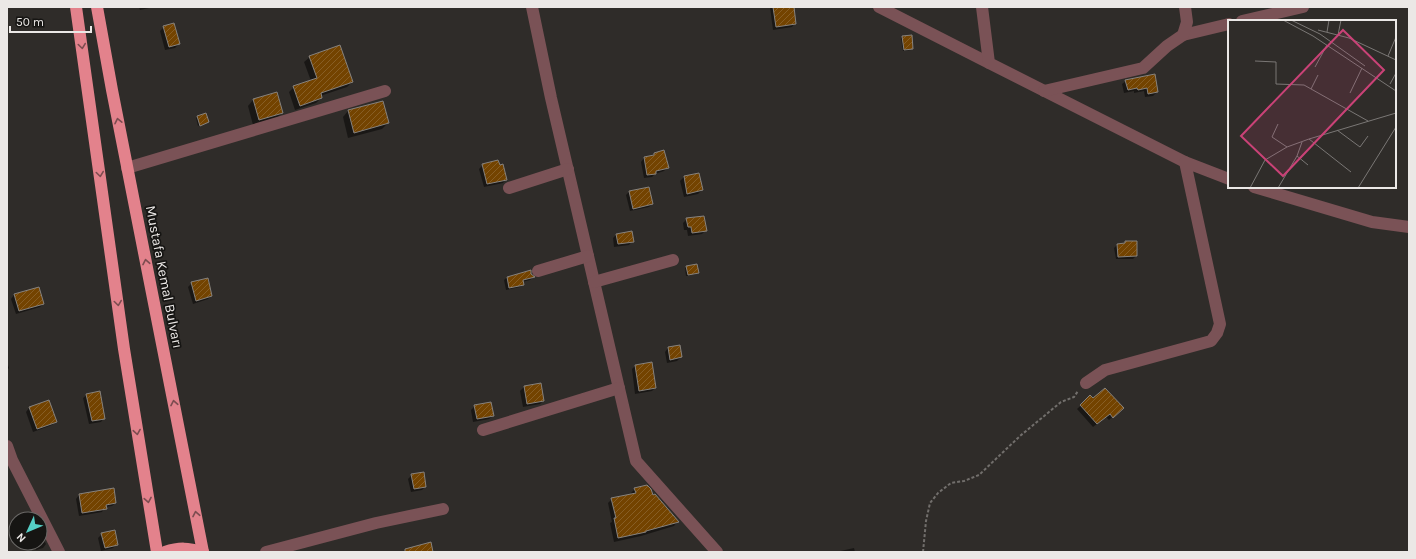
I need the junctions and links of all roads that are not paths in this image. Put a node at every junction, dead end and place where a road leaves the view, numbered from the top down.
1 (76, 7) edge
2 (97, 7) edge
3 (532, 7) edge
4 (879, 7) edge
5 (982, 7) edge
6 (1185, 7) edge
7 (1304, 7) edge
8 (1246, 20) edge
9 (1228, 24) edge
10 (1183, 34) junction
11 (989, 63) junction
12 (385, 91) dead end
13 (1044, 91) junction
14 (1185, 162) junction
15 (128, 168) junction
16 (568, 169) junction
17 (1228, 179) edge
18 (509, 188) dead end
19 (1257, 188) edge
20 (1409, 227) edge
21 (588, 256) junction
22 (673, 260) dead end
23 (538, 271) dead end
24 (594, 282) junction
25 (1086, 383) road end
26 (619, 388) junction
27 (483, 430) dead end
28 (7, 446) edge
29 (443, 509) dead end
30 (59, 552) edge
31 (157, 552) edge
32 (165, 552) edge
33 (203, 552) edge
34 (266, 552) edge
35 (717, 552) edge

1 -> 31 highway
15 -> 2 highway, Mustafa Kemal Bulvarı
3 - 16 street
4 - 11 street
5 - 11 street
6 - 10 street
7 - 8 street
9 - 10 street
10 - 13 street
11 - 13 street
12 - 15 street
13 - 14 street
14 - 17 street
14 - 25 street
33 -> 15 highway, Mustafa Kemal Bulvarı
16 - 18 street
16 - 21 street
19 - 20 street
21 - 23 street
21 - 24 street
22 - 24 street
24 - 26 street
26 - 27 street
26 - 35 street
28 - 30 street
29 - 34 street
32 - 33 highway, Mustafa Kemal Bulvarı

